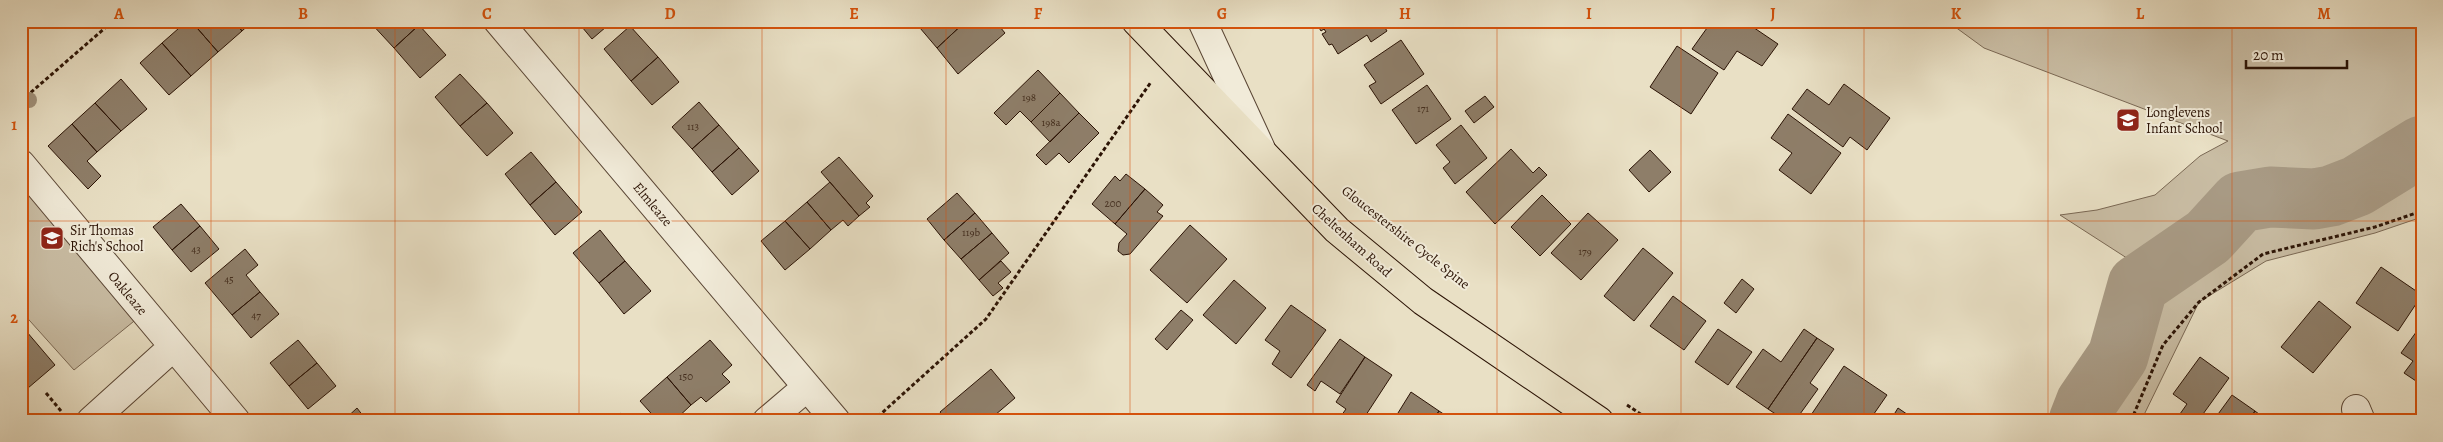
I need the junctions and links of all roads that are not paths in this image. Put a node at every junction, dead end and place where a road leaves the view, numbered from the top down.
1 (498, 21) edge
2 (1136, 21) edge
3 (1202, 21) edge
4 (1264, 155) junction
5 (21, 164) edge
6 (172, 347) junction
7 (807, 387) junction
8 (91, 421) edge
9 (236, 421) edge
10 (767, 421) edge
11 (836, 421) edge
12 (1600, 421) edge

1 - 7 street, Elmleaze
2 - 4 main road, Cheltenham Road
3 - 4 street
4 - 12 main road, Cheltenham Road
5 - 6 street, Oakleaze
6 - 8 street
6 - 9 street, Oakleaze
7 - 10 street
7 - 11 street, Elmleaze

